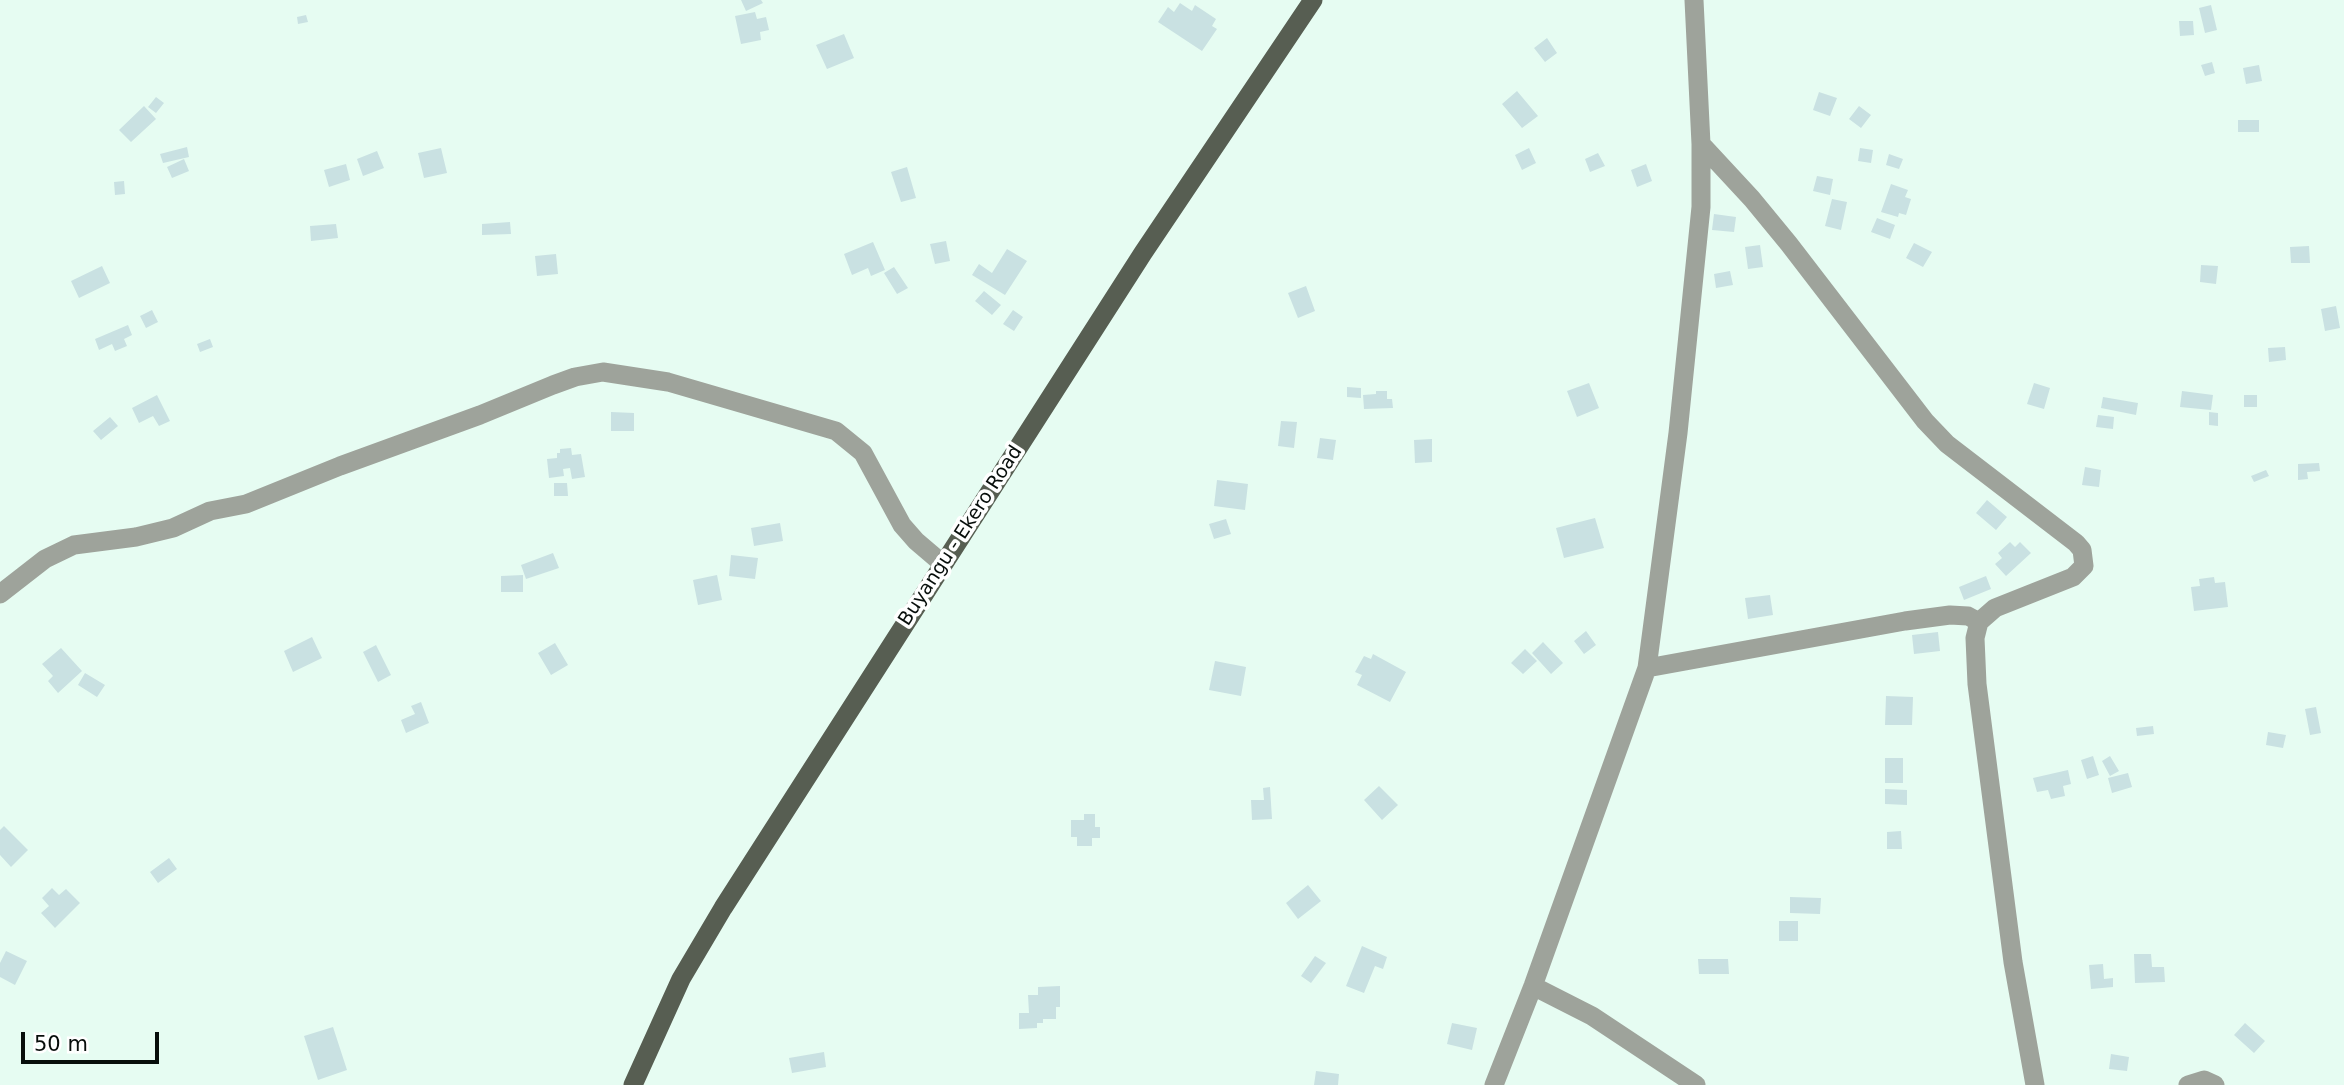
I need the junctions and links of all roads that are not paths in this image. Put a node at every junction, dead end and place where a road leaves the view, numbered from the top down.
1 (1313, 0) edge
2 (1694, 0) edge
3 (1701, 144) junction
4 (943, 564) junction
5 (0, 594) edge
6 (1979, 622) junction
7 (1647, 668) junction
8 (1532, 986) junction
9 (633, 1085) edge
10 (1494, 1085) edge
11 (1696, 1085) edge
12 (2035, 1085) edge
13 (2188, 1085) edge
14 (2216, 1085) edge

1 - 4 main road, Buyangu - Ekero Road
2 - 3 street
3 - 6 street
3 - 7 street
4 - 5 street
4 - 9 main road, Buyangu - Ekero Road
6 - 7 street
6 - 12 street
7 - 8 street
8 - 10 street
8 - 11 street
13 - 14 street

